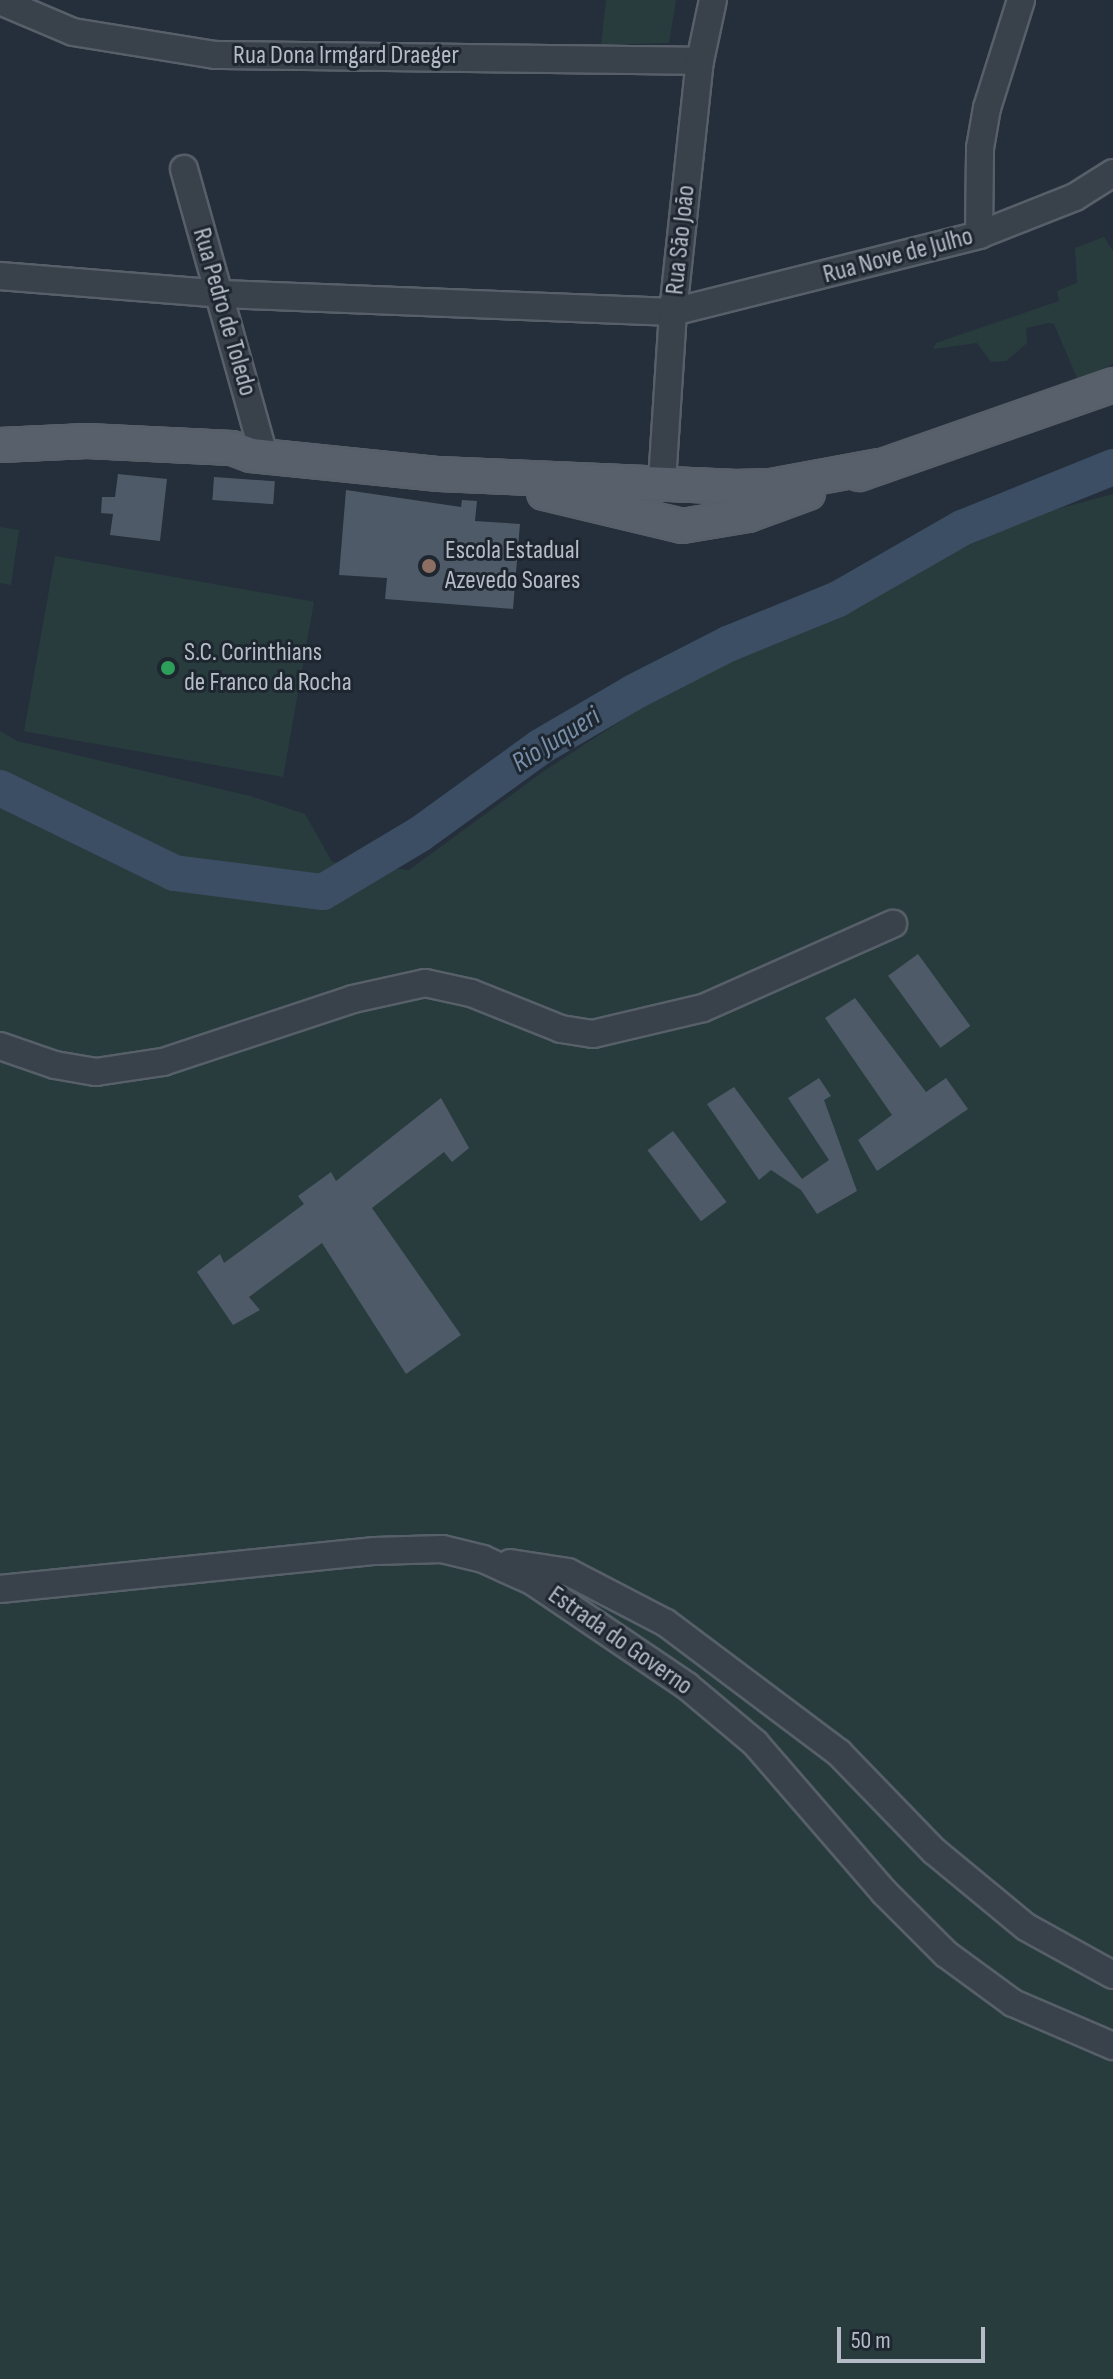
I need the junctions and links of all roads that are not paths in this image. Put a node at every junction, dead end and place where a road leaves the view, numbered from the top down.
1 (713, 0) edge
2 (1021, 0) edge
3 (0, 1) edge
4 (700, 61) junction
5 (184, 169) dead end
6 (1113, 173) edge
7 (979, 235) junction
8 (0, 276) edge
9 (223, 294) junction
10 (673, 312) junction
11 (1109, 388) edge
12 (0, 445) edge
13 (258, 455) junction
14 (879, 466) junction
15 (439, 474) junction
16 (662, 482) junction
17 (563, 496) junction
18 (893, 924) dead end
19 (0, 1046) edge
20 (483, 1559) junction
21 (0, 1589) edge
22 (1113, 1975) edge
23 (1113, 2046) edge

1 - 4 street, Rua São João
2 - 7 street
3 - 4 street, Rua Dona Irmgard Draeger
4 - 10 street, Rua São João
5 - 9 street, Rua Pedro de Toledo
6 - 7 street, Rua Nove de Julho
7 - 10 street, Rua Nove de Julho
8 - 9 street, Rua Nove de Julho
9 - 10 street, Rua Nove de Julho
9 - 13 street, Rua Pedro de Toledo
10 - 16 street, Rua São João
11 - 14 main road
12 - 13 main road
13 - 15 main road
14 - 16 main road
14 - 17 main road
15 - 16 main road
15 - 17 main road
16 - 17 main road
18 - 19 street
20 - 21 street, Estrada do Governo
20 - 22 street
20 - 23 street, Estrada do Governo

